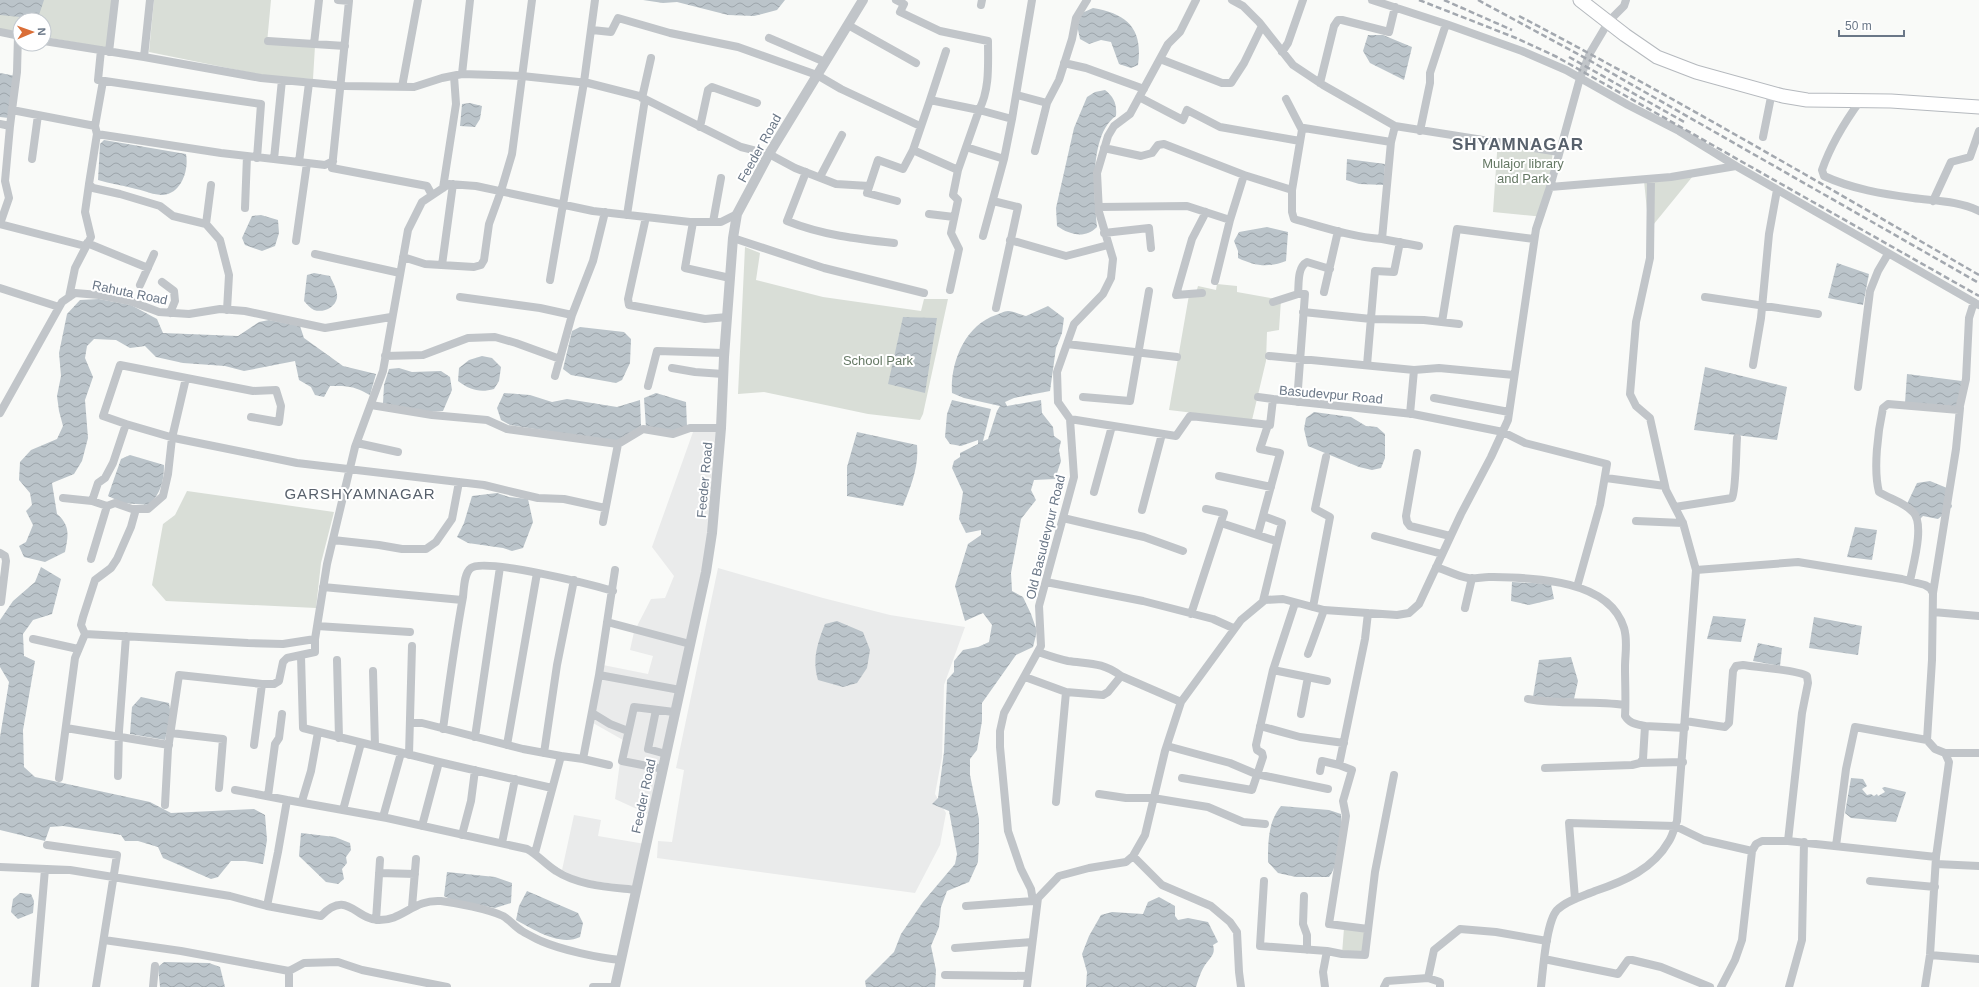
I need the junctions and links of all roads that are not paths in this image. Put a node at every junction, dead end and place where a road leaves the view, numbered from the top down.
1 (115, 0) edge
2 (150, 0) edge
3 (319, 0) edge
4 (338, 0) edge
5 (418, 0) edge
6 (470, 0) edge
7 (532, 0) edge
8 (596, 0) edge
9 (863, 0) edge
10 (896, 0) edge
11 (1032, 0) edge
12 (1087, 0) edge
13 (1196, 0) edge
14 (1232, 0) edge
15 (1303, 0) edge
16 (1372, 0) edge
17 (1580, 0) edge
18 (1626, 0) edge
19 (1395, 7) junction
20 (1609, 21) junction
21 (1446, 24) junction
22 (848, 25) junction
23 (1262, 26) junction
24 (592, 30) junction
25 (0, 32) edge
26 (12, 35) edge
27 (768, 38) dead end
28 (52, 41) edge
29 (268, 41) dead end
30 (314, 44) junction
31 (345, 46) junction
32 (101, 50) junction
33 (946, 51) dead end
34 (18, 52) edge
35 (109, 52) junction
36 (1282, 52) junction
37 (144, 57) junction
38 (651, 58) dead end
39 (1160, 59) junction
40 (825, 62) junction
41 (916, 63) dead end
42 (1064, 63) junction
43 (458, 75) junction
44 (817, 75) junction
45 (522, 76) junction
46 (1580, 78) junction
47 (282, 80) junction
48 (103, 81) junction
49 (584, 82) junction
50 (309, 83) junction
51 (1320, 83) junction
52 (342, 85) junction
53 (402, 86) junction
54 (1144, 89) junction
55 (1772, 92) junction
56 (1017, 95) junction
57 (644, 98) junction
58 (1139, 98) junction
59 (1286, 99) dead end
60 (930, 100) junction
61 (1860, 101) junction
62 (757, 103) dead end
63 (1047, 103) junction
64 (1979, 107) edge
65 (12, 110) junction
66 (979, 110) junction
67 (38, 115) junction
68 (1012, 119) junction
69 (0, 124) edge
70 (10, 126) junction
71 (920, 126) junction
72 (1395, 126) junction
73 (700, 127) junction
74 (96, 130) junction
75 (1302, 130) junction
76 (1420, 131) junction
77 (1979, 131) edge
78 (842, 135) dead end
79 (1763, 137) dead end
80 (1300, 141) junction
81 (1390, 142) junction
82 (966, 146) junction
83 (1104, 148) junction
84 (913, 150) junction
85 (1035, 151) dead end
86 (1560, 152) junction
87 (769, 154) junction
88 (248, 156) junction
89 (257, 158) junction
90 (32, 159) dead end
91 (1004, 159) junction
92 (274, 160) junction
93 (333, 161) junction
94 (303, 163) junction
95 (1736, 166) junction
96 (958, 170) junction
97 (806, 172) junction
98 (1244, 175) junction
99 (820, 177) junction
100 (722, 178) dead end
101 (1651, 178) junction
102 (89, 184) junction
103 (453, 184) junction
104 (211, 185) dead end
105 (869, 186) junction
106 (1550, 187) junction
107 (443, 188) junction
108 (1292, 190) junction
109 (1777, 190) junction
110 (501, 191) junction
111 (432, 195) junction
112 (1934, 200) junction
113 (897, 201) dead end
114 (993, 201) junction
115 (562, 203) junction
116 (1098, 207) junction
117 (244, 208) dead end
118 (1979, 211) edge
119 (605, 212) junction
120 (1206, 212) junction
121 (737, 214) junction
122 (929, 214) dead end
123 (627, 215) junction
124 (646, 217) junction
125 (954, 217) junction
126 (1230, 220) junction
127 (693, 222) junction
128 (713, 222) junction
129 (206, 224) junction
130 (1338, 231) junction
131 (1104, 233) junction
132 (983, 236) dead end
133 (733, 238) junction
134 (1382, 239) junction
135 (1534, 239) junction
136 (296, 240) dead end
137 (1010, 240) junction
138 (1400, 242) junction
139 (894, 243) dead end
140 (86, 245) junction
141 (1108, 245) junction
142 (1419, 246) dead end
143 (1151, 248) dead end
144 (154, 254) dead end
145 (315, 254) dead end
146 (1888, 254) junction
147 (403, 258) junction
148 (442, 265) junction
149 (148, 268) junction
150 (1330, 269) junction
151 (400, 273) junction
152 (730, 278) junction
153 (550, 280) dead end
154 (1215, 281) dead end
155 (162, 282) dead end
156 (140, 285) dead end
157 (0, 288) edge
158 (950, 290) dead end
159 (1148, 291) dead end
160 (1324, 292) dead end
161 (924, 293) dead end
162 (1202, 293) dead end
163 (1298, 294) junction
164 (68, 297) junction
165 (460, 297) dead end
166 (1705, 297) dead end
167 (1273, 302) dead end
168 (1976, 304) edge
169 (1763, 306) junction
170 (59, 307) junction
171 (996, 308) dead end
172 (227, 310) junction
173 (1304, 312) junction
174 (170, 313) junction
175 (1818, 314) dead end
176 (572, 315) junction
177 (391, 317) junction
178 (727, 317) junction
179 (1371, 319) junction
180 (1442, 322) junction
181 (1459, 324) dead end
182 (1067, 344) junction
183 (1138, 351) junction
184 (724, 353) junction
185 (385, 356) junction
186 (1269, 356) dead end
187 (1177, 357) dead end
188 (560, 359) junction
189 (1301, 359) junction
190 (1367, 365) junction
191 (1753, 365) dead end
192 (672, 368) dead end
193 (1414, 370) junction
194 (723, 374) junction
195 (1514, 375) junction
196 (555, 376) dead end
197 (186, 378) junction
198 (648, 386) dead end
199 (1858, 387) dead end
200 (1083, 397) dead end
201 (1258, 397) dead end
202 (1434, 398) dead end
203 (1273, 399) junction
204 (3, 401) edge
205 (1297, 402) junction
206 (371, 405) junction
207 (1960, 408) junction
208 (1509, 412) junction
209 (0, 413) edge
210 (1410, 414) junction
211 (251, 417) dead end
212 (1070, 419) junction
213 (126, 424) junction
214 (1268, 425) junction
215 (1112, 426) junction
216 (721, 428) junction
217 (1503, 432) junction
218 (1162, 434) junction
219 (172, 438) junction
220 (1737, 438) dead end
221 (357, 443) junction
222 (618, 444) junction
223 (398, 452) dead end
224 (1416, 453) dead end
225 (1326, 457) dead end
226 (350, 470) junction
227 (1219, 476) dead end
228 (1606, 478) junction
229 (458, 482) junction
230 (1665, 486) junction
231 (1271, 487) junction
232 (1094, 492) dead end
233 (63, 498) dead end
234 (92, 502) junction
235 (107, 506) junction
236 (1674, 507) junction
237 (605, 508) junction
238 (136, 509) junction
239 (1206, 509) dead end
240 (1142, 510) dead end
241 (1263, 516) junction
242 (1063, 518) junction
243 (1636, 521) dead end
244 (603, 522) dead end
245 (1683, 522) junction
246 (1221, 523) junction
247 (1258, 534) junction
248 (1375, 536) dead end
249 (1450, 536) junction
250 (333, 540) junction
251 (1276, 541) junction
252 (1183, 551) dead end
253 (0, 553) edge
254 (1442, 554) junction
255 (91, 559) dead end
256 (500, 567) junction
257 (1436, 567) junction
258 (615, 570) dead end
259 (1696, 570) junction
260 (537, 574) junction
261 (1472, 578) junction
262 (574, 580) junction
263 (1910, 581) junction
264 (1046, 582) junction
265 (322, 587) junction
266 (1577, 588) junction
267 (613, 591) junction
268 (1933, 594) junction
269 (462, 600) junction
270 (1263, 601) junction
271 (1, 602) edge
272 (1296, 602) junction
273 (1314, 607) junction
274 (1464, 608) dead end
275 (1324, 610) junction
276 (1933, 612) junction
277 (1368, 613) junction
278 (1191, 614) junction
279 (1979, 616) edge
280 (607, 622) junction
281 (316, 626) junction
282 (1234, 628) junction
283 (410, 632) dead end
284 (85, 634) junction
285 (126, 636) junction
286 (33, 639) dead end
287 (315, 639) junction
288 (690, 644) junction
289 (412, 646) dead end
290 (78, 649) junction
291 (1038, 652) junction
292 (1308, 654) dead end
293 (302, 656) junction
294 (338, 660) dead end
295 (1273, 670) junction
296 (373, 671) dead end
297 (599, 675) junction
298 (1121, 676) junction
299 (1024, 677) junction
300 (1308, 677) junction
301 (1327, 681) dead end
302 (262, 684) junction
303 (680, 690) junction
304 (1066, 692) junction
305 (1528, 699) dead end
306 (1181, 702) junction
307 (1625, 706) junction
308 (656, 710) junction
309 (674, 712) junction
310 (592, 713) junction
311 (282, 714) dead end
312 (1300, 714) dead end
313 (411, 723) junction
314 (1685, 724) junction
315 (1260, 726) junction
316 (1645, 726) junction
317 (66, 728) junction
318 (442, 729) junction
319 (628, 731) junction
320 (318, 732) junction
321 (171, 733) junction
322 (118, 737) junction
323 (475, 737) junction
324 (339, 738) junction
325 (1927, 740) junction
326 (361, 743) junction
327 (1344, 743) junction
328 (169, 745) junction
329 (254, 745) dead end
330 (507, 745) junction
331 (375, 746) junction
332 (1167, 746) junction
333 (401, 753) junction
334 (544, 753) junction
335 (1945, 753) junction
336 (1979, 753) edge
337 (666, 754) junction
338 (409, 755) junction
339 (561, 756) junction
340 (583, 759) junction
341 (438, 762) junction
342 (1683, 762) junction
343 (1640, 763) junction
344 (609, 765) dead end
345 (1339, 765) junction
346 (1545, 768) dead end
347 (663, 769) junction
348 (476, 770) junction
349 (1320, 771) dead end
350 (1256, 774) junction
351 (1394, 775) dead end
352 (118, 776) dead end
353 (59, 778) dead end
354 (1182, 778) dead end
355 (515, 779) junction
356 (219, 788) dead end
357 (552, 788) junction
358 (1328, 789) dead end
359 (235, 790) dead end
360 (1099, 794) dead end
361 (268, 796) junction
362 (1153, 798) junction
363 (287, 800) junction
364 (302, 801) junction
365 (1056, 802) dead end
366 (165, 805) dead end
367 (343, 810) junction
368 (383, 818) junction
369 (1265, 824) dead end
370 (422, 826) junction
371 (1675, 826) junction
372 (462, 835) junction
373 (1788, 841) junction
374 (1804, 842) junction
375 (502, 844) junction
376 (47, 845) dead end
377 (1836, 846) junction
378 (1752, 851) junction
379 (535, 853) junction
380 (1133, 856) junction
381 (416, 859) dead end
382 (380, 860) dead end
383 (1936, 860) junction
384 (1979, 866) edge
385 (0, 867) edge
386 (45, 869) junction
387 (379, 873) junction
388 (415, 874) junction
389 (114, 877) junction
390 (1264, 881) dead end
391 (1870, 881) dead end
392 (1935, 887) junction
393 (636, 890) junction
394 (1304, 896) dead end
395 (1575, 899) junction
396 (1035, 900) junction
397 (267, 906) junction
398 (966, 906) dead end
399 (412, 907) junction
400 (376, 920) junction
401 (1368, 929) junction
402 (104, 940) junction
403 (1547, 941) junction
404 (1032, 942) junction
405 (955, 948) dead end
406 (1307, 950) junction
407 (1327, 951) junction
408 (1930, 955) junction
409 (1544, 959) junction
410 (1979, 959) edge
411 (621, 960) junction
412 (154, 966) dead end
413 (289, 971) junction
414 (945, 975) dead end
415 (1028, 976) junction
416 (1428, 978) junction
417 (35, 987) edge
418 (96, 987) edge
419 (153, 987) edge
420 (289, 987) edge
421 (447, 987) edge
422 (593, 987) edge
423 (615, 987) edge
424 (1027, 987) edge
425 (1241, 987) edge
426 (1325, 987) edge
427 (1384, 987) edge
428 (1440, 987) edge
429 (1541, 987) edge
430 (1710, 987) edge
431 (1721, 987) edge
432 (1790, 987) edge
433 (1925, 987) edge

1 - 35 street
2 - 37 street
3 - 30 street
4 - 31 street
5 - 53 street
6 - 43 street
7 - 45 street
8 - 24 street
9 - 22 street, Feeder Road
10 - 66 street
11 - 56 street
12 - 42 street
13 - 39 street
14 - 23 street
15 - 36 street
16 - 19 street
17 - 20 main road
18 - 20 street
19 - 21 street
19 - 51 street
20 - 46 street
20 - 55 main road
21 - 46 street
21 - 76 street
22 - 40 street, Feeder Road
22 - 41 street
23 - 36 street
23 - 39 street
24 - 44 street
24 - 49 street
25 - 26 street
27 - 40 street
28 - 32 street
29 - 30 street
30 - 31 street
31 - 52 street
32 - 35 street
32 - 48 street
33 - 60 street
34 - 65 street
35 - 37 street
36 - 51 street
37 - 47 street
38 - 57 street
39 - 54 street
40 - 44 street, Feeder Road
42 - 54 street
42 - 63 street
43 - 45 street
43 - 53 street
43 - 107 street
44 - 71 street
44 - 87 street, Feeder Road
45 - 49 street
45 - 110 street
46 - 86 street
46 - 95 street
47 - 50 street
47 - 92 street
48 - 74 street
48 - 89 street
49 - 57 street
49 - 115 street
50 - 52 street
50 - 94 street
51 - 72 street
52 - 53 street
52 - 93 street
54 - 58 street
55 - 61 main road
55 - 79 street
56 - 63 street
56 - 68 street
57 - 73 street
57 - 123 street
58 - 80 street
58 - 83 street
59 - 75 street
60 - 66 street
60 - 71 street
61 - 64 main road
61 - 112 street
62 - 73 street
63 - 85 street
65 - 67 street
65 - 70 street
66 - 68 street
66 - 82 street
67 - 74 street
67 - 90 street
68 - 91 street
69 - 70 street
70 - 140 street
71 - 84 street
72 - 76 street
72 - 81 street
73 - 87 street
74 - 88 street
74 - 102 street
75 - 80 street
75 - 81 street
76 - 86 street
77 - 112 street
78 - 99 street
80 - 108 street
81 - 134 street
82 - 91 street
82 - 96 street
83 - 98 street
83 - 116 street
84 - 96 street
84 - 105 street
86 - 106 street
87 - 97 street
87 - 121 street, Feeder Road
88 - 89 street
88 - 117 street
89 - 92 street
91 - 114 street
92 - 94 street
93 - 94 street
93 - 111 street
94 - 136 street
95 - 101 street
95 - 109 street
96 - 125 street
97 - 99 street
97 - 139 street
98 - 108 street
98 - 126 street
99 - 105 street
100 - 128 street
101 - 106 street
101 - 230 street
102 - 129 street
102 - 140 street
103 - 107 street
103 - 110 street
103 - 148 street
104 - 129 street
105 - 113 street
106 - 135 street
107 - 111 street
108 - 130 street
109 - 146 street
109 - 169 street
110 - 115 street
110 - 148 street
111 - 147 street
112 - 118 street
114 - 132 street
114 - 137 street
115 - 119 street
115 - 153 street
116 - 120 street
116 - 131 street
119 - 123 street
119 - 176 street
120 - 126 street
120 - 162 street
121 - 128 street
121 - 133 street, Feeder Road
122 - 125 street
123 - 124 street
124 - 127 street
124 - 178 street
125 - 158 street
126 - 154 street
127 - 128 street
127 - 152 street
129 - 172 street
130 - 134 street
130 - 150 street
131 - 141 street
131 - 143 street
133 - 152 street, Feeder Road
133 - 161 street
134 - 138 street
135 - 180 street
135 - 195 street
137 - 141 street
137 - 171 street
138 - 142 street
138 - 179 street
140 - 149 street
140 - 164 street
141 - 182 street
144 - 149 street
145 - 151 street
146 - 168 street
146 - 199 street
147 - 148 street
147 - 151 street
149 - 156 street
150 - 160 street
150 - 163 street
151 - 177 street
152 - 178 street, Feeder Road
155 - 174 street
157 - 170 street
159 - 183 street
163 - 167 street
163 - 173 street
164 - 170 street
164 - 174 street, Rahuta Road
165 - 176 street
166 - 169 street
168 - 207 street
169 - 175 street
169 - 191 street
170 - 204 street
172 - 174 street, Rahuta Road
172 - 177 street, Rahuta Road
173 - 179 street
173 - 189 street
176 - 188 street
177 - 185 street
178 - 184 street, Feeder Road
179 - 180 street
179 - 190 street
180 - 181 street
182 - 183 street
182 - 212 street
183 - 187 street
183 - 200 street
184 - 194 street, Feeder Road
184 - 198 street
185 - 188 street
185 - 206 street
186 - 189 street
188 - 196 street
189 - 190 street
189 - 205 street
190 - 193 street
192 - 194 street
193 - 195 street
193 - 210 street
194 - 216 street, Feeder Road
195 - 208 street
197 - 211 street
197 - 213 street
197 - 219 street
201 - 203 street
202 - 208 street
203 - 205 street, Basudevpur Road
203 - 214 street, Basudevpur Road
204 - 209 street
205 - 210 street, Basudevpur Road
206 - 221 street
206 - 222 street
207 - 263 street
207 - 268 street
208 - 217 street
210 - 217 street, Basudevpur Road
212 - 215 street
212 - 242 street, Old Basudevpur Road
213 - 219 street
213 - 234 street
214 - 218 street
214 - 231 street, Basudevpur Road
215 - 218 street
215 - 232 street
216 - 222 street
216 - 288 street, Feeder Road
217 - 228 street, Basudevpur Road
217 - 249 street
218 - 240 street
219 - 226 street
219 - 238 street
220 - 236 street
221 - 223 street
221 - 226 street
222 - 237 street
224 - 249 street
225 - 273 street
226 - 229 street
226 - 250 street
227 - 231 street
228 - 230 street
228 - 266 street
229 - 237 street
229 - 250 street
230 - 236 street
231 - 241 street
233 - 234 street
234 - 235 street
235 - 238 street
235 - 255 street
236 - 245 street
237 - 244 street
238 - 284 street
239 - 246 street
241 - 247 street
241 - 251 street
242 - 252 street
242 - 264 street, Old Basudevpur Road
243 - 245 street
245 - 259 street
246 - 247 street
246 - 278 street
247 - 251 street
248 - 254 street
249 - 254 street
250 - 265 street
251 - 270 street
253 - 271 street
254 - 257 street
256 - 260 street
256 - 269 street
256 - 323 street
257 - 261 street
257 - 277 street
258 - 267 street
259 - 263 street
259 - 314 street
260 - 262 street
260 - 330 street
261 - 266 street
261 - 274 street
262 - 267 street
262 - 334 street
263 - 268 street
264 - 278 street
264 - 291 street, Old Basudevpur Road
265 - 269 street
265 - 281 street
266 - 307 street
267 - 280 street
268 - 276 street
269 - 318 street
270 - 272 street
270 - 282 street
272 - 273 street
272 - 295 street
273 - 275 street
275 - 277 street
275 - 292 street
276 - 279 street
276 - 325 street
277 - 327 street
278 - 282 street
280 - 288 street
280 - 297 street
281 - 283 street
281 - 287 street
282 - 306 street
284 - 285 street
284 - 290 street
285 - 287 street
285 - 322 street
286 - 290 street
287 - 293 street
288 - 303 street, Feeder Road
289 - 313 street
290 - 317 street
291 - 298 street
291 - 299 street, Old Basudevpur Road
293 - 302 street
293 - 320 street
294 - 324 street
295 - 300 street
295 - 315 street
296 - 331 street
297 - 303 street
297 - 310 street
298 - 304 street
298 - 306 street
299 - 304 street
299 - 396 street, Old Basudevpur Road
300 - 301 street
300 - 312 street
302 - 321 street
302 - 329 street
303 - 309 street, Feeder Road
304 - 365 street
305 - 307 street
306 - 332 street
307 - 316 street
308 - 309 street
308 - 319 street
308 - 337 street
309 - 337 street, Feeder Road
310 - 319 street
310 - 340 street
311 - 361 street
313 - 318 street
313 - 338 street
314 - 316 street
314 - 342 street
314 - 373 street
315 - 327 street
315 - 350 street
316 - 343 street
317 - 322 street
317 - 353 street
318 - 323 street
319 - 347 street
320 - 324 street
320 - 364 street
321 - 328 street
321 - 356 street
322 - 328 street
322 - 352 street
323 - 330 street
324 - 326 street
325 - 335 street
325 - 377 street
326 - 331 street
326 - 367 street
327 - 345 street
328 - 366 street
330 - 334 street
331 - 333 street
332 - 350 street
332 - 362 street
333 - 338 street
333 - 368 street
334 - 339 street
335 - 336 street
335 - 383 street
337 - 347 street, Feeder Road
338 - 341 street
339 - 340 street
339 - 357 street
340 - 344 street
341 - 348 street
341 - 370 street
342 - 343 street
342 - 371 street
343 - 346 street
345 - 349 street
345 - 401 street
347 - 393 street, Feeder Road
348 - 355 street
348 - 372 street
350 - 354 street
350 - 358 street
351 - 401 street
355 - 357 street
355 - 375 street
357 - 379 street
359 - 361 street
360 - 362 street
361 - 363 street
362 - 369 street
362 - 380 street
363 - 364 street
363 - 397 street
364 - 367 street
367 - 368 street
368 - 370 street
370 - 372 street
371 - 378 street
371 - 395 street
371 - 395 street
372 - 375 street
373 - 374 street
373 - 378 street
374 - 377 street
374 - 432 street
375 - 379 street
376 - 389 street
377 - 383 street
378 - 431 street
379 - 393 street
380 - 396 street
380 - 425 street
381 - 388 street
382 - 387 street
383 - 384 street
383 - 392 street
385 - 386 street
386 - 389 street
386 - 417 street
387 - 388 street
387 - 400 street
388 - 399 street
389 - 397 street
389 - 402 street
390 - 406 street
391 - 392 street
392 - 408 street
393 - 411 street, Feeder Road
394 - 406 street
395 - 403 street
396 - 398 street
396 - 404 street
397 - 400 street
399 - 400 street
399 - 411 street
401 - 407 street
402 - 413 street
402 - 418 street
403 - 409 street
403 - 416 street
404 - 405 street
404 - 415 street
406 - 407 street
407 - 426 street
408 - 410 street
408 - 433 street
409 - 429 street
409 - 430 street
411 - 423 street, Feeder Road
412 - 419 street
413 - 420 street
413 - 421 street
414 - 415 street
415 - 424 street
416 - 427 street
416 - 428 street
422 - 423 street

